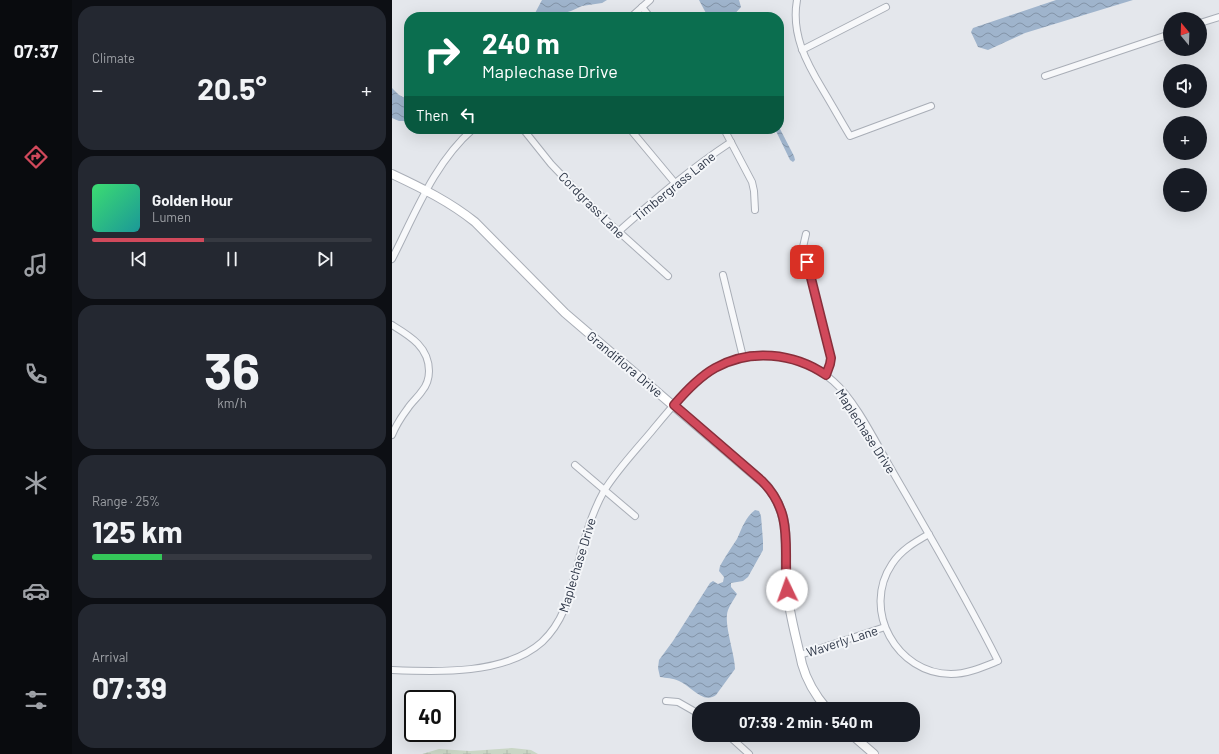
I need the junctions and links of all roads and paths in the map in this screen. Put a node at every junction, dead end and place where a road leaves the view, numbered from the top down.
1 (650, 0) edge
2 (797, 0) edge
3 (642, 7) junction
4 (886, 7) dead end
5 (636, 12) edge
6 (646, 12) edge
7 (1219, 17) edge
8 (1207, 21) edge
9 (1163, 36) edge
10 (802, 50) junction
11 (1046, 76) dead end
12 (931, 106) dead end
13 (467, 134) edge
14 (527, 134) edge
15 (634, 134) edge
16 (727, 134) edge
17 (731, 142) junction
18 (392, 174) edge
19 (675, 183) junction
20 (427, 190) junction
21 (755, 210) dead end
22 (618, 232) junction
23 (806, 234) dead end
24 (392, 259) edge
25 (723, 275) dead end
26 (668, 276) dead end
27 (392, 325) edge
28 (743, 357) junction
29 (826, 375) junction
30 (674, 405) junction
31 (392, 435) edge
32 (575, 465) dead end
33 (605, 490) junction
34 (635, 516) dead end
35 (929, 534) junction
36 (885, 627) junction
37 (800, 655) junction
38 (392, 670) edge
39 (666, 701) dead end
40 (821, 702) edge
41 (692, 710) edge
42 (736, 742) edge
43 (860, 742) edge
44 (749, 754) edge
45 (874, 754) edge

1 - 3 street
2 - 10 street
3 - 5 street
3 - 6 street
4 - 10 street
7 - 8 street
9 - 11 street
10 - 12 street
13 - 20 street
14 - 22 street, Cordgrass Lane
15 - 19 street
16 - 17 street
17 - 19 street, Timbergrass Lane
17 - 21 street
18 - 20 street, Grandiflora Drive
19 - 22 street, Timbergrass Lane
20 - 24 street
20 - 30 street, Grandiflora Drive
22 - 26 street, Cordgrass Lane
23 - 29 street
25 - 28 street
27 - 31 street
28 - 29 street, Maplechase Drive
28 - 30 street, Maplechase Drive
29 - 35 street, Maplechase Drive
30 - 33 street, Maplechase Drive
30 - 37 street, Grandiflora Drive
32 - 33 street
33 - 34 street
33 - 38 street, Maplechase Drive
35 - 36 street
35 - 36 street, Maplechase Drive
36 - 37 street, Waverly Lane
37 - 40 street, Grandiflora Drive
39 - 41 street
42 - 44 street
43 - 45 street

